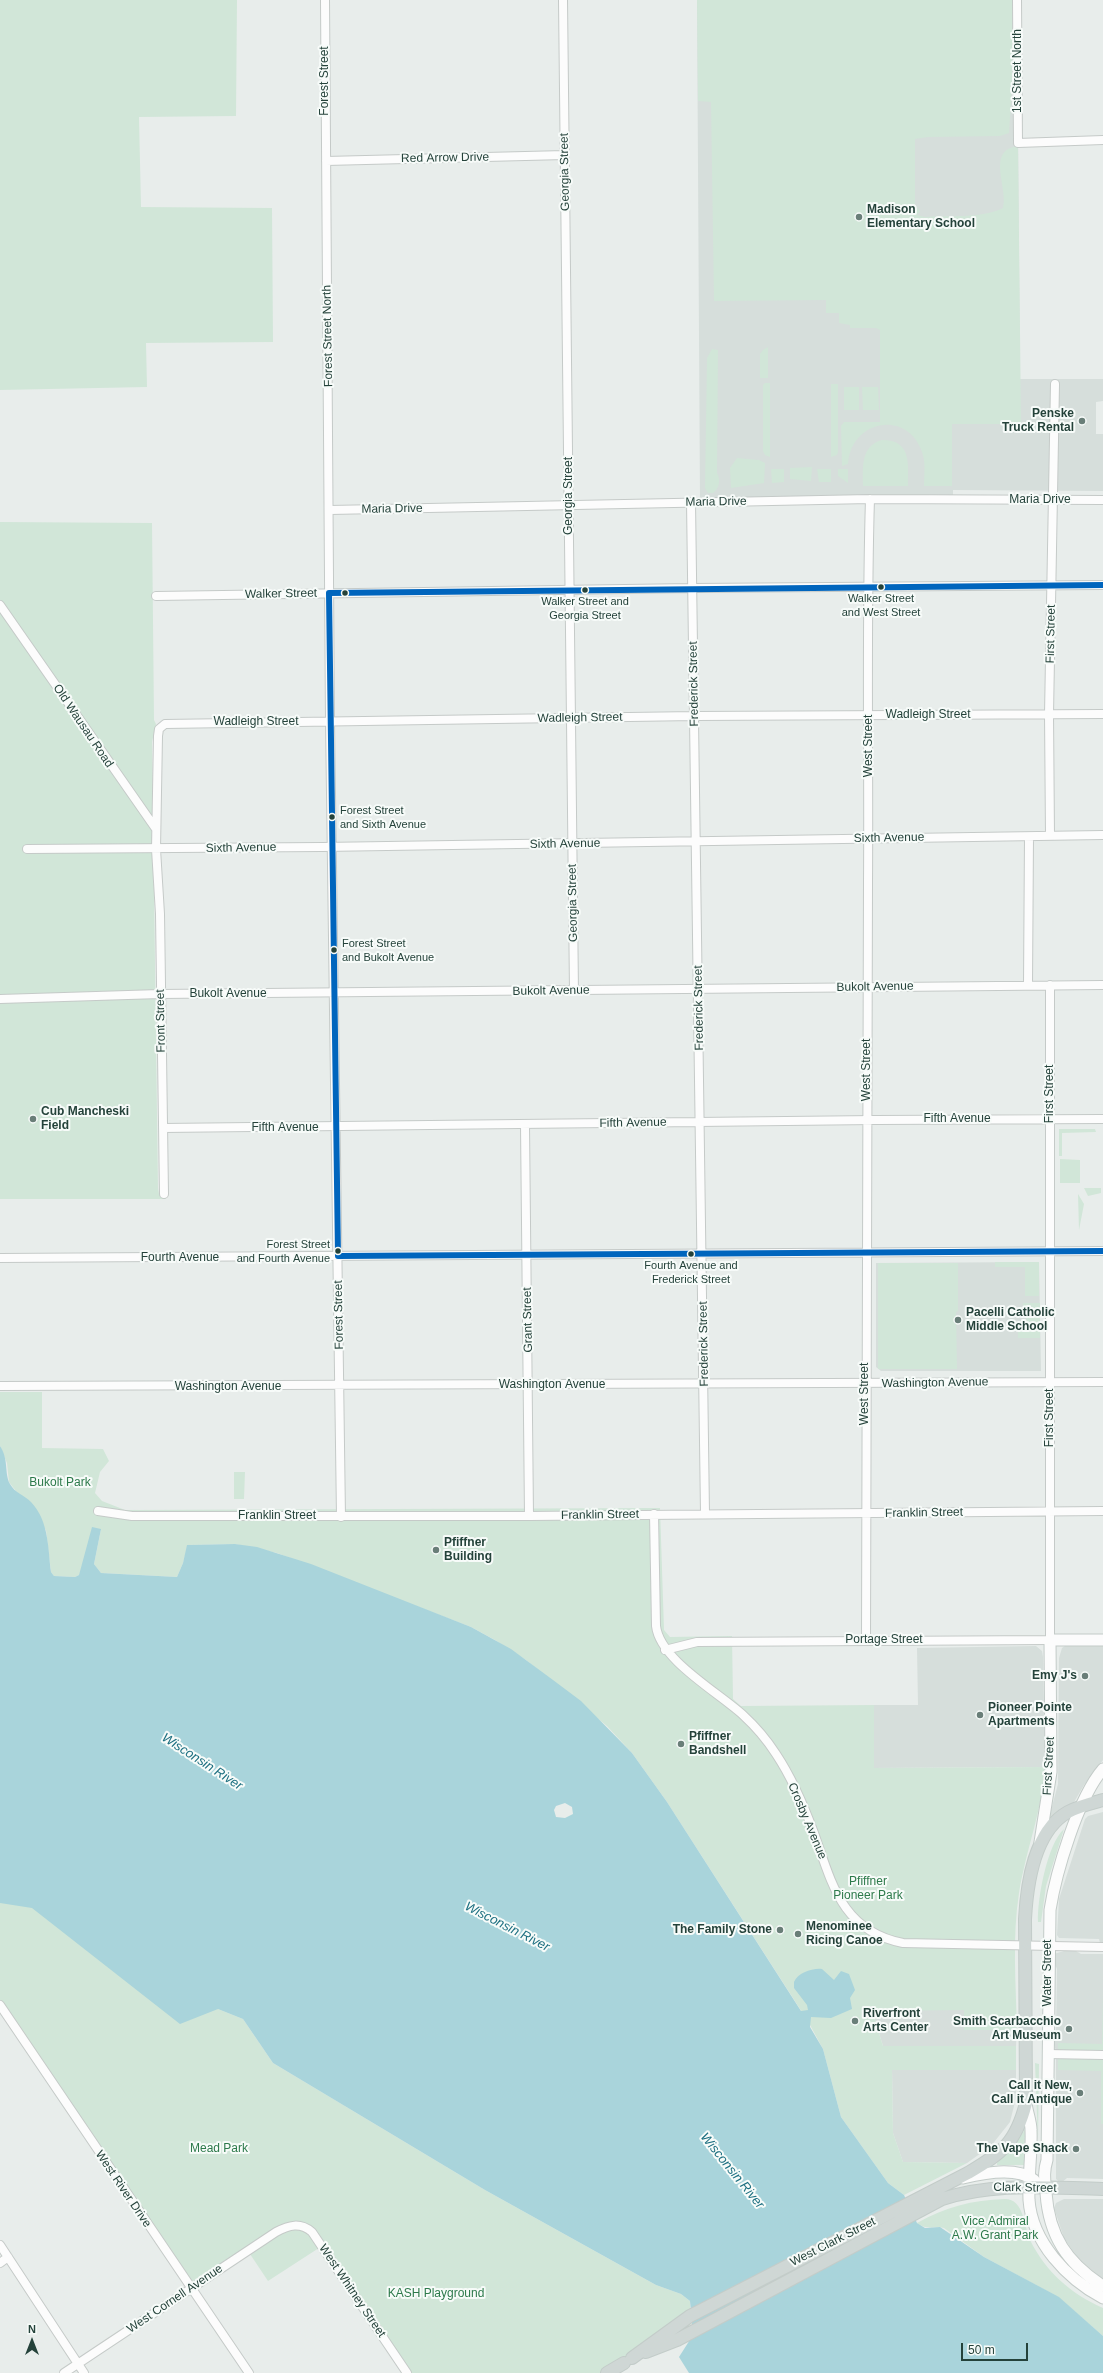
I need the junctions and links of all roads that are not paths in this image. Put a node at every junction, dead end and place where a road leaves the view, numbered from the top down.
1 (325, 0) edge
2 (563, 0) edge
3 (1017, 0) edge
4 (1103, 140) edge
5 (565, 155) junction
6 (326, 161) junction
7 (1055, 384) dead end
8 (870, 499) junction
9 (1052, 500) junction
10 (1103, 500) edge
11 (691, 502) junction
12 (569, 504) junction
13 (330, 510) junction
14 (1052, 585) junction
15 (1103, 585) edge
16 (867, 587) junction
17 (692, 588) junction
18 (569, 590) junction
19 (329, 593) junction
20 (156, 596) dead end
21 (0, 605) edge
22 (1049, 714) junction
23 (1103, 714) edge
24 (869, 715) junction
25 (695, 716) junction
26 (571, 718) junction
27 (330, 721) junction
28 (156, 829) junction
29 (1103, 835) edge
30 (1050, 836) junction
31 (869, 838) junction
32 (1029, 838) junction
33 (696, 842) junction
34 (572, 844) junction
35 (333, 847) junction
36 (27, 849) dead end
37 (156, 849) junction
38 (1028, 985) junction
39 (1050, 985) junction
40 (1103, 985) edge
41 (868, 987) junction
42 (574, 991) junction
43 (699, 991) junction
44 (160, 994) junction
45 (335, 994) junction
46 (0, 999) edge
47 (1050, 1119) junction
48 (1103, 1119) edge
49 (867, 1120) junction
50 (700, 1122) junction
51 (525, 1125) junction
52 (163, 1128) junction
53 (336, 1128) junction
54 (164, 1194) dead end
55 (1048, 1251) junction
56 (1103, 1251) edge
57 (866, 1252) junction
58 (703, 1255) junction
59 (338, 1256) junction
60 (527, 1256) junction
61 (0, 1258) edge
62 (1050, 1382) junction
63 (1103, 1382) edge
64 (865, 1384) junction
65 (528, 1385) junction
66 (705, 1385) junction
67 (0, 1386) edge
68 (340, 1387) junction
69 (98, 1511) dead end
70 (1050, 1511) junction
71 (1103, 1511) edge
72 (705, 1513) junction
73 (866, 1513) junction
74 (654, 1514) junction
75 (529, 1516) junction
76 (341, 1517) junction
77 (866, 1640) junction
78 (1050, 1640) junction
79 (1103, 1640) edge
80 (665, 1650) junction
81 (1103, 1768) edge
82 (1103, 1800) edge
83 (1082, 1806) junction
84 (1038, 1850) junction
85 (1025, 1946) junction
86 (1048, 1946) junction
87 (1103, 1947) edge
88 (0, 2005) edge
89 (1047, 2054) junction
90 (1103, 2055) edge
91 (1026, 2103) junction
92 (952, 2180) junction
93 (1029, 2182) junction
94 (1046, 2189) junction
95 (1103, 2189) edge
96 (924, 2201) junction
97 (286, 2226) joint
98 (0, 2245) edge
99 (8, 2257) junction
100 (0, 2262) edge
101 (1103, 2286) edge
102 (191, 2289) junction
103 (1103, 2298) edge
104 (628, 2360) junction
105 (78, 2364) junction
106 (64, 2373) edge
107 (84, 2373) edge
108 (249, 2373) edge
109 (407, 2373) edge
110 (608, 2373) edge

1 - 6 street, Forest Street
2 - 5 street, Georgia Street
3 - 4 street, 1st Street North
5 - 6 street, Red Arrow Drive
5 - 12 street, Georgia Street
6 - 13 street, Forest Street North
7 - 9 street, First Street
8 - 9 street, Maria Drive
8 - 11 street, Maria Drive
8 - 16 street, West Street
9 - 10 street, Maria Drive
9 - 14 street, First Street
11 - 12 street, Maria Drive
11 - 17 street, Frederick Street
12 - 13 street, Maria Drive
12 - 18 street, Georgia Street
13 - 19 street
14 - 15 street, Walker Street
14 - 16 street, Walker Street
14 - 22 street, First Street
16 - 17 street, Walker Street
16 - 24 street, West Street
17 - 18 street, Walker Street
17 - 25 street, Frederick Street
18 - 19 street, Walker Street
18 - 26 street, Georgia Street
19 - 20 street, Walker Street
19 - 27 street
21 - 28 street, Old Wausau Road
22 - 23 street, Wadleigh Street
22 - 24 street, Wadleigh Street
22 - 30 street, First Street
24 - 25 street, Wadleigh Street
24 - 31 street, West Street
25 - 26 street, Wadleigh Street
25 - 33 street, Frederick Street
26 - 27 street, Wadleigh Street
26 - 34 street, Georgia Street
27 - 28 street, Wadleigh Street
27 - 35 street
28 - 37 street
29 - 30 street, Sixth Avenue
30 - 32 street, Sixth Avenue
31 - 32 street, Sixth Avenue
31 - 33 street, Sixth Avenue
31 - 41 street, West Street
32 - 38 street
33 - 34 street, Sixth Avenue
33 - 43 street, Frederick Street
34 - 35 street, Sixth Avenue
34 - 42 street, Georgia Street
35 - 37 street, Sixth Avenue
35 - 45 street
36 - 37 street, Sixth Avenue
37 - 44 street, Front Street
38 - 39 street, Bukolt Avenue
38 - 41 street, Bukolt Avenue
39 - 40 street, Bukolt Avenue
39 - 47 street, First Street
41 - 43 street, Bukolt Avenue
41 - 49 street, West Street
42 - 43 street, Bukolt Avenue
42 - 45 street, Bukolt Avenue
43 - 50 street, Frederick Street
44 - 45 street, Bukolt Avenue
44 - 46 street, Bukolt Avenue
44 - 52 street, Front Street
45 - 53 street, Forest Street
47 - 48 street, Fifth Avenue
47 - 49 street, Fifth Avenue
47 - 55 street, First Street
49 - 50 street, Fifth Avenue
49 - 57 street, West Street
50 - 51 street, Fifth Avenue
50 - 58 street, Frederick Street
51 - 53 street, Fifth Avenue
51 - 60 street, Grant Street
52 - 53 street, Fifth Avenue
52 - 54 street, Front Street
53 - 59 street, Forest Street
55 - 56 street, Fourth Avenue
55 - 57 street, Fourth Avenue
55 - 62 street, First Street
57 - 58 street, Fourth Avenue
57 - 64 street, West Street
58 - 60 street, Fourth Avenue
58 - 66 street, Frederick Street
59 - 60 street, Fourth Avenue
59 - 61 street, Fourth Avenue
59 - 68 street, Forest Street
60 - 65 street, Grant Street
62 - 63 street, Washington Avenue
62 - 64 street, Washington Avenue
62 - 70 street, First Street
64 - 66 street, Washington Avenue
64 - 73 street, West Street
65 - 66 street, Washington Avenue
65 - 68 street, Washington Avenue
65 - 75 street, Grant Street
66 - 72 street, Frederick Street
67 - 68 street, Washington Avenue
68 - 76 street, Forest Street
69 - 76 street, Franklin Street
70 - 71 street, Franklin Street
70 - 73 street, Franklin Street
70 - 78 street, First Street
72 - 73 street, Franklin Street
72 - 74 street, Franklin Street
73 - 77 street, West Street
74 - 75 street, Franklin Street
74 - 80 street, Crosby Avenue
75 - 76 street, Franklin Street
77 - 78 street, Portage Street
77 - 80 street, Portage Street
78 - 79 street, Portage Street
78 - 84 street, First Street
80 - 85 street, Crosby Avenue
81 - 83 street, Water Street
82 - 83 main road, Water Street
83 - 84 main road, Water Street
83 - 86 street, Water Street
84 - 85 main road, Water Street
85 - 86 street, Crosby Avenue
85 - 91 main road, Water Street
86 - 87 street, Crosby Avenue
86 - 89 street, Water Street
88 - 102 street, West River Drive
89 - 90 street
89 - 94 street, Water Street
91 - 92 main road
91 - 93 street, Water Street
92 - 93 street, West Clark Street
92 - 96 main road, West Clark Street
93 - 94 main road, Clark Street
93 - 96 main road, Clark Street
93 - 103 street, Water Street
94 - 95 main road, Clark Street
94 - 101 street, Water Street
96 - 104 main road, West Clark Street
96 - 104 main road, West Clark Street
97 - 102 street, West Cornell Avenue
97 - 109 street, West Whitney Street
98 - 99 street
99 - 100 street
99 - 105 street
102 - 105 street, West Cornell Avenue
102 - 108 street, West River Drive
104 - 110 main road, West Clark Street
105 - 106 street, West Cornell Avenue
105 - 107 street

